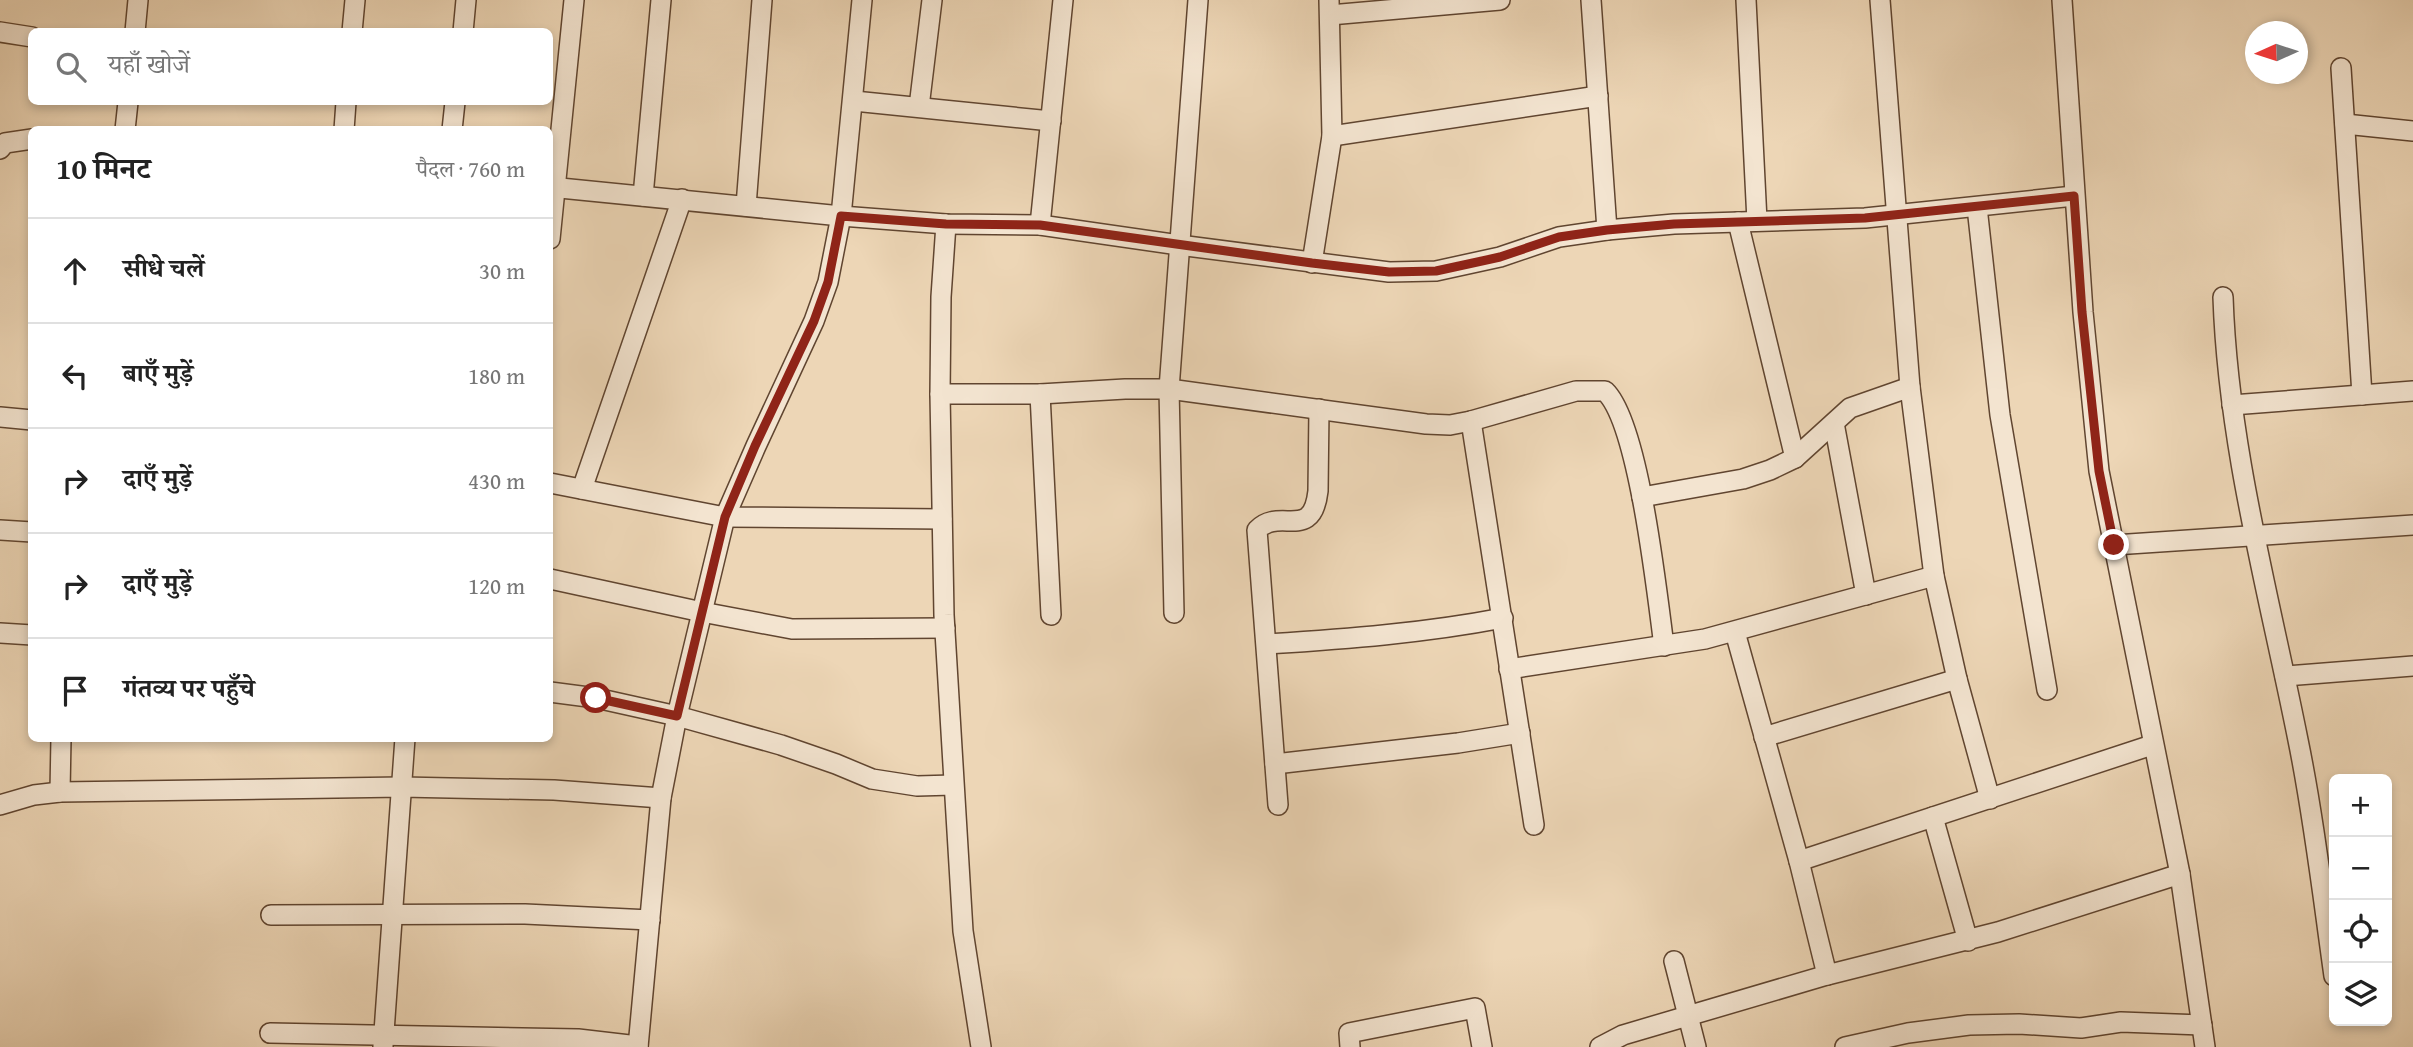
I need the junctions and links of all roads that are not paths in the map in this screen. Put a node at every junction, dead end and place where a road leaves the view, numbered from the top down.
1 (138, 0) edge
2 (355, 0) edge
3 (466, 0) edge
4 (574, 0) edge
5 (661, 0) edge
6 (762, 0) edge
7 (862, 0) edge
8 (932, 0) edge
9 (1063, 0) edge
10 (1198, 0) edge
11 (1500, 0) edge
12 (1591, 0) edge
13 (1746, 0) edge
14 (1880, 0) edge
15 (2062, 0) edge
16 (1329, 7) edge
17 (135, 28) edge
18 (352, 28) edge
19 (463, 28) edge
20 (0, 32) edge
21 (28, 36) edge
22 (2341, 68) dead end
23 (1598, 96) junction
24 (853, 101) junction
25 (128, 105) edge
26 (346, 105) edge
27 (455, 105) edge
28 (919, 107) junction
29 (1051, 121) junction
30 (2345, 124) junction
31 (125, 126) edge
32 (344, 126) edge
33 (452, 126) edge
34 (2413, 131) edge
35 (1332, 136) junction
36 (28, 140) edge
37 (0, 149) edge
38 (553, 178) edge
39 (553, 187) edge
40 (643, 196) junction
41 (2074, 196) junction
42 (682, 199) junction
43 (746, 206) junction
44 (1977, 207) junction
45 (841, 216) junction
46 (1896, 216) junction
47 (1747, 222) junction
48 (946, 224) junction
49 (1040, 225) junction
50 (1607, 230) junction
51 (1179, 246) junction
52 (1312, 263) junction
53 (2223, 297) dead end
54 (1910, 387) junction
55 (1169, 389) junction
56 (2413, 391) edge
57 (940, 394) junction
58 (1040, 394) junction
59 (2362, 395) junction
60 (2232, 405) junction
61 (1319, 409) junction
62 (0, 417) edge
63 (28, 420) edge
64 (1471, 421) junction
65 (1834, 424) junction
66 (1794, 458) junction
67 (553, 484) edge
68 (582, 489) junction
69 (1642, 497) junction
70 (725, 517) junction
71 (943, 519) junction
72 (2413, 525) edge
73 (0, 530) edge
74 (28, 532) edge
75 (2256, 536) junction
76 (2114, 545) junction
77 (1934, 576) junction
78 (553, 580) edge
79 (1866, 595) junction
80 (702, 612) junction
81 (1174, 613) dead end
82 (1051, 615) dead end
83 (1503, 618) junction
84 (945, 628) junction
85 (1735, 632) junction
86 (0, 633) edge
87 (28, 635) edge
88 (1267, 645) junction
89 (1664, 646) junction
90 (2413, 666) edge
91 (1509, 668) junction
92 (2285, 676) junction
93 (1957, 680) junction
94 (2047, 690) dead end
95 (553, 692) edge
96 (677, 716) junction
97 (1520, 733) junction
98 (1764, 737) junction
99 (61, 742) edge
100 (405, 742) edge
101 (2152, 745) junction
102 (1276, 764) junction
103 (953, 785) junction
104 (402, 787) junction
105 (60, 792) junction
106 (661, 798) junction
107 (1990, 799) junction
108 (0, 805) edge
109 (1278, 805) dead end
110 (1933, 817) junction
111 (1534, 825) dead end
112 (1799, 861) junction
113 (2180, 874) junction
114 (271, 915) dead end
115 (393, 915) junction
116 (650, 920) junction
117 (1968, 940) junction
118 (1674, 961) dead end
119 (2332, 963) edge
120 (1827, 975) junction
121 (1689, 1017) junction
122 (2202, 1025) junction
123 (270, 1033) dead end
124 (384, 1041) edge
125 (638, 1046) edge
126 (981, 1047) edge
127 (1350, 1047) edge
128 (1482, 1047) edge
129 (1600, 1047) edge
130 (1696, 1047) edge
131 (1845, 1047) edge
132 (2205, 1047) edge

1 - 17 street
2 - 18 street
3 - 19 street
4 - 38 street
5 - 40 street
6 - 43 street
7 - 24 street
8 - 28 street
9 - 29 street
10 - 51 street
11 - 16 street
12 - 23 street
13 - 47 street
14 - 46 street
15 - 41 street
16 - 35 street
20 - 21 street
22 - 30 street
23 - 35 street
23 - 50 street
24 - 28 street
24 - 45 street
25 - 31 street
26 - 32 street
27 - 33 street
28 - 29 street
29 - 49 street
30 - 34 street
30 - 59 street
35 - 52 street
36 - 37 street
39 - 40 street
40 - 42 street
41 - 44 street
41 - 76 street
42 - 43 street
42 - 68 street
43 - 45 street
44 - 46 street
44 - 94 street
45 - 48 street
45 - 70 street
46 - 47 street
46 - 54 street
47 - 50 street
47 - 66 street
48 - 49 street
48 - 57 street
49 - 51 street
50 - 52 street
51 - 52 street
51 - 55 street
53 - 60 street
54 - 65 street
54 - 77 street
55 - 58 street
55 - 61 street
55 - 81 street
56 - 59 street
57 - 58 street
57 - 71 street
58 - 82 street
59 - 60 street
60 - 75 street
61 - 64 street
61 - 88 street
62 - 63 street
64 - 69 street
64 - 83 street
65 - 66 street
65 - 79 street
66 - 69 street
67 - 68 street
68 - 70 street
69 - 89 street
70 - 71 street
70 - 80 street
71 - 84 street
72 - 75 street
73 - 74 street
75 - 76 street
75 - 92 street
76 - 101 street
77 - 79 street
77 - 93 street
78 - 80 street
79 - 85 street
80 - 84 street
80 - 96 street
83 - 88 street
83 - 91 street
84 - 103 street
85 - 89 street
85 - 98 street
86 - 87 street
88 - 102 street
89 - 91 street
90 - 92 street
91 - 97 street
92 - 119 street
93 - 98 street
93 - 107 street
95 - 96 street
96 - 103 street
96 - 106 street
97 - 102 street
97 - 111 street
98 - 112 street
99 - 105 street
100 - 104 street
101 - 107 street
101 - 113 street
102 - 109 street
103 - 126 street
104 - 105 street
104 - 106 street
104 - 115 street
105 - 108 street
106 - 116 street
107 - 110 street
110 - 112 street
110 - 117 street
112 - 120 street
113 - 117 street
113 - 122 street
114 - 115 street
115 - 116 street
115 - 124 street
116 - 125 street
117 - 120 street
118 - 121 street
120 - 121 street
121 - 129 street
121 - 130 street
122 - 131 street
122 - 132 street
123 - 124 street
124 - 125 street
127 - 128 street

